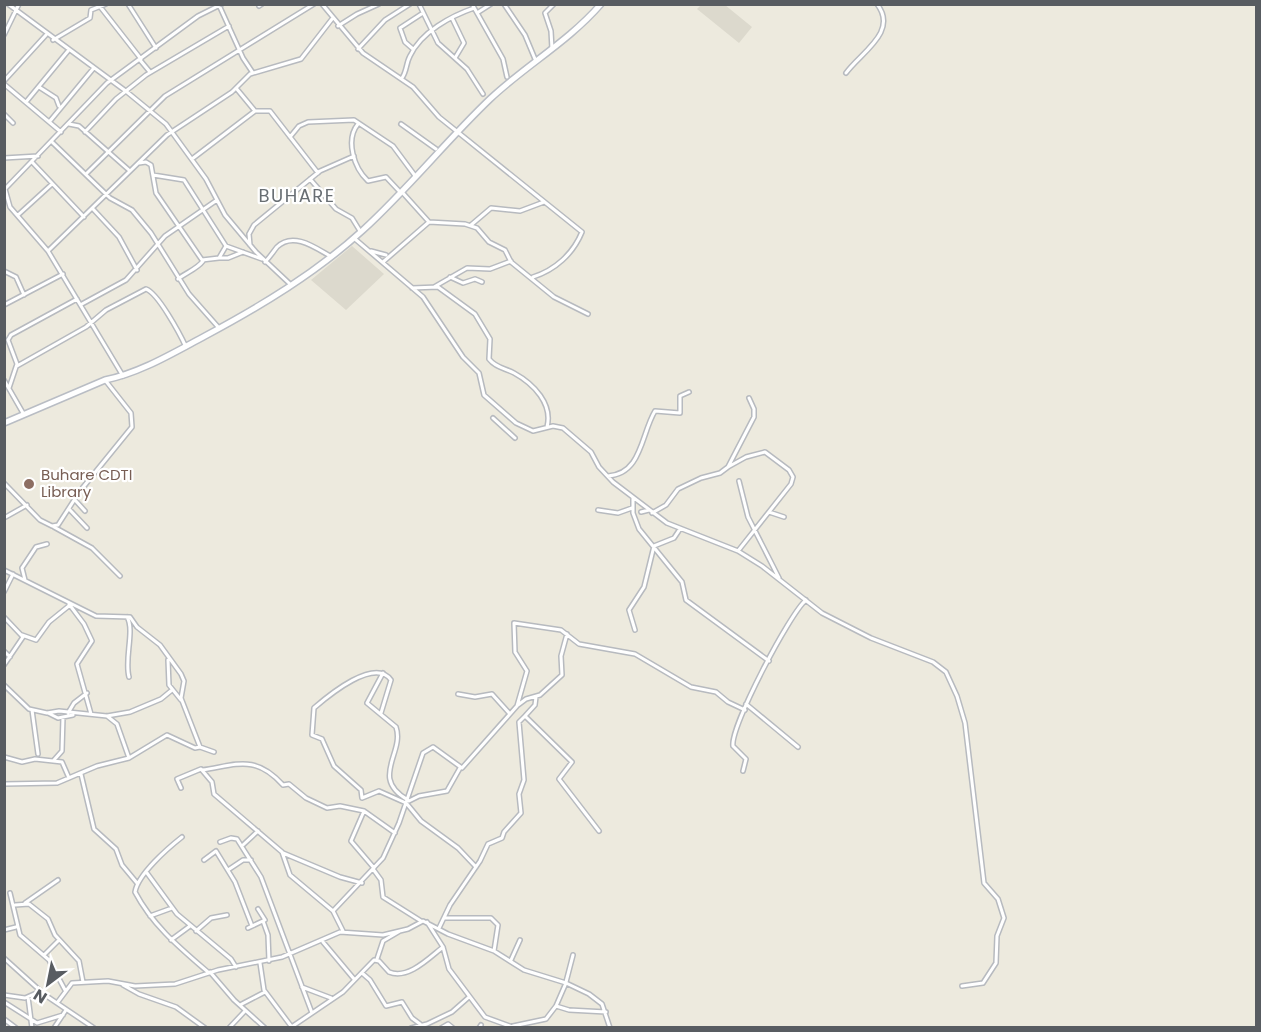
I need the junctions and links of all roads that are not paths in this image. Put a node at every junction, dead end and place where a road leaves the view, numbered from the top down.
1 (8, 4) edge
2 (19, 4) edge
3 (106, 4) edge
4 (128, 4) edge
5 (314, 4) edge
6 (322, 4) edge
7 (379, 4) edge
8 (410, 4) edge
9 (419, 4) edge
10 (491, 4) edge
11 (504, 4) edge
12 (554, 4) edge
13 (876, 4) edge
14 (99, 5) edge
15 (221, 5) edge
16 (599, 5) edge
17 (473, 6) edge
18 (16, 11) junction
19 (477, 13) junction
20 (423, 14) junction
21 (452, 18) junction
22 (332, 19) junction
23 (229, 26) junction
24 (338, 26) junction
25 (432, 31) junction
26 (4, 35) edge
27 (46, 35) junction
28 (53, 40) junction
29 (156, 48) junction
30 (358, 49) junction
31 (413, 49) junction
32 (240, 50) junction
33 (68, 51) junction
34 (551, 51) junction
35 (455, 58) junction
36 (141, 59) junction
37 (535, 59) dead end
38 (93, 69) junction
39 (151, 72) junction
40 (253, 73) junction
41 (846, 73) dead end
42 (507, 77) dead end
43 (402, 79) junction
44 (110, 81) junction
45 (4, 82) edge
46 (38, 87) junction
47 (236, 88) junction
48 (127, 92) junction
49 (483, 94) dead end
50 (26, 102) junction
51 (60, 108) junction
52 (150, 110) junction
53 (255, 111) junction
54 (4, 114) edge
55 (50, 121) junction
56 (13, 123) dead end
57 (69, 124) junction
58 (358, 124) junction
59 (401, 124) dead end
60 (458, 130) junction
61 (173, 131) junction
62 (61, 132) junction
63 (85, 132) junction
64 (290, 137) junction
65 (52, 142) junction
66 (436, 149) dead end
67 (108, 152) junction
68 (38, 156) junction
69 (354, 156) junction
70 (4, 158) edge
71 (192, 159) junction
72 (32, 162) junction
73 (138, 163) junction
74 (130, 171) junction
75 (318, 173) junction
76 (86, 174) junction
77 (153, 176) junction
78 (416, 177) junction
79 (310, 179) junction
80 (52, 184) junction
81 (401, 193) junction
82 (107, 194) junction
83 (217, 200) junction
84 (544, 202) junction
85 (10, 207) junction
86 (4, 209) edge
87 (93, 209) junction
88 (203, 210) junction
89 (18, 215) junction
90 (84, 218) junction
91 (429, 222) junction
92 (471, 225) junction
93 (179, 227) junction
94 (361, 232) junction
95 (353, 238) junction
96 (226, 246) junction
97 (157, 247) junction
98 (251, 247) junction
99 (368, 250) junction
100 (48, 251) junction
101 (243, 252) junction
102 (386, 255) dead end
103 (330, 256) junction
104 (219, 258) junction
105 (264, 260) junction
106 (204, 261) junction
107 (511, 261) junction
108 (382, 262) junction
109 (137, 270) junction
110 (4, 271) edge
111 (63, 274) junction
112 (449, 277) junction
113 (532, 277) junction
114 (178, 279) junction
115 (482, 282) dead end
116 (291, 285) junction
117 (434, 287) junction
118 (412, 288) junction
119 (24, 295) junction
120 (77, 299) junction
121 (82, 304) junction
122 (4, 305) edge
123 (588, 314) dead end
124 (92, 321) junction
125 (220, 328) junction
126 (186, 347) junction
127 (17, 366) junction
128 (123, 376) junction
129 (4, 380) edge
130 (105, 380) junction
131 (9, 388) junction
132 (689, 392) dead end
133 (749, 398) dead end
134 (24, 415) junction
135 (550, 416) junction
136 (493, 418) dead end
137 (4, 423) edge
138 (556, 426) junction
139 (548, 427) junction
140 (515, 438) dead end
141 (728, 467) junction
142 (608, 476) junction
143 (739, 481) dead end
144 (4, 483) edge
145 (633, 498) junction
146 (75, 500) junction
147 (27, 505) junction
148 (632, 508) junction
149 (69, 509) junction
150 (598, 510) dead end
151 (86, 511) dead end
152 (641, 512) dead end
153 (651, 512) junction
154 (767, 513) junction
155 (784, 517) dead end
156 (4, 518) edge
157 (54, 527) junction
158 (87, 528) dead end
159 (680, 529) junction
160 (754, 531) junction
161 (47, 544) dead end
162 (654, 546) junction
163 (738, 551) junction
164 (4, 570) edge
165 (13, 574) junction
166 (120, 576) dead end
167 (26, 580) junction
168 (780, 580) junction
169 (4, 592) edge
170 (806, 600) junction
171 (69, 604) junction
172 (125, 616) junction
173 (4, 617) edge
174 (635, 630) dead end
175 (567, 634) junction
176 (22, 635) junction
177 (4, 651) edge
178 (10, 657) junction
179 (168, 657) junction
180 (770, 661) junction
181 (4, 665) edge
182 (383, 673) junction
183 (129, 677) dead end
184 (4, 685) edge
185 (172, 690) junction
186 (87, 693) junction
187 (458, 694) dead end
188 (536, 697) junction
189 (182, 701) junction
190 (746, 704) junction
191 (516, 706) junction
192 (32, 710) junction
193 (745, 710) junction
194 (47, 713) junction
195 (68, 713) junction
196 (381, 713) junction
197 (74, 714) junction
198 (91, 714) junction
199 (510, 714) junction
200 (107, 716) junction
201 (525, 716) junction
202 (63, 717) junction
203 (200, 747) junction
204 (798, 747) dead end
205 (214, 752) dead end
206 (38, 754) dead end
207 (4, 758) edge
208 (129, 758) junction
209 (52, 762) junction
210 (460, 768) junction
211 (202, 770) junction
212 (743, 771) dead end
213 (81, 774) junction
214 (69, 778) junction
215 (4, 784) edge
216 (181, 788) dead end
217 (407, 802) junction
218 (364, 811) junction
219 (258, 831) junction
220 (599, 831) dead end
221 (395, 833) junction
222 (182, 837) dead end
223 (220, 842) dead end
224 (243, 845) junction
225 (282, 852) junction
226 (204, 860) dead end
227 (251, 861) junction
228 (476, 867) junction
229 (374, 869) junction
230 (228, 870) junction
231 (147, 873) junction
232 (58, 880) dead end
233 (137, 883) junction
234 (362, 883) junction
235 (10, 893) dead end
236 (24, 903) junction
237 (15, 905) junction
238 (172, 908) junction
239 (258, 909) dead end
240 (333, 911) junction
241 (227, 915) dead end
242 (150, 916) junction
243 (444, 918) junction
244 (263, 921) junction
245 (421, 921) junction
246 (426, 922) junction
247 (190, 926) junction
248 (18, 927) junction
249 (439, 928) junction
250 (4, 930) edge
251 (196, 931) junction
252 (343, 931) junction
253 (401, 931) junction
254 (59, 940) junction
255 (171, 940) junction
256 (520, 940) dead end
257 (322, 942) junction
258 (443, 947) junction
259 (494, 951) junction
260 (44, 955) junction
261 (289, 955) junction
262 (573, 956) dead end
263 (5, 959) edge
264 (377, 959) junction
265 (269, 961) junction
266 (512, 962) junction
267 (260, 963) junction
268 (236, 967) junction
269 (209, 973) junction
270 (362, 973) junction
271 (354, 980) junction
272 (83, 982) junction
273 (566, 982) junction
274 (122, 984) junction
275 (301, 986) junction
276 (962, 986) dead end
277 (65, 990) junction
278 (42, 991) junction
279 (265, 992) junction
280 (4, 995) edge
281 (28, 997) junction
282 (470, 997) junction
283 (332, 998) junction
284 (4, 1002) edge
285 (57, 1003) junction
286 (240, 1006) junction
287 (556, 1006) junction
288 (66, 1010) junction
289 (245, 1011) junction
290 (312, 1012) junction
291 (606, 1012) junction
292 (63, 1015) junction
293 (28, 1017) junction
294 (4, 1019) edge
295 (420, 1024) junction
296 (56, 1027) edge
297 (291, 1027) edge
298 (514, 1027) edge
299 (15, 1028) edge
300 (32, 1028) edge
301 (94, 1028) edge
302 (205, 1028) edge
303 (229, 1028) edge
304 (265, 1028) edge
305 (411, 1028) edge
306 (441, 1028) edge
307 (453, 1028) edge
308 (610, 1028) edge

1 - 18 street
2 - 18 street
3 - 14 street
4 - 29 street
5 - 32 street
6 - 22 street
7 - 24 street
8 - 30 street
9 - 20 street
10 - 19 street
11 - 37 street
12 - 34 street
13 - 41 street
14 - 28 street
14 - 36 street
15 - 23 street
15 - 29 street
16 - 34 main road
17 - 19 street
17 - 21 street
18 - 26 street
18 - 27 street
19 - 42 street
20 - 25 street
20 - 31 street
21 - 25 street
21 - 35 street
22 - 24 street
22 - 40 street
23 - 32 street
23 - 39 street
24 - 30 street
25 - 31 street
25 - 35 street
27 - 28 street
27 - 45 street
28 - 33 street
29 - 36 street
30 - 43 street
31 - 43 street
32 - 40 street
32 - 52 street
33 - 38 street
33 - 46 street
34 - 60 main road
35 - 49 street
36 - 39 street
36 - 44 street
38 - 44 street
38 - 51 street
39 - 48 street
40 - 47 street
43 - 60 street
44 - 48 street
44 - 57 street
45 - 50 street
46 - 50 street
46 - 51 street
47 - 53 street
47 - 61 street
48 - 52 street
48 - 63 street
50 - 55 street
51 - 55 street
52 - 61 street
52 - 67 street
53 - 64 street
53 - 71 street
54 - 56 street
55 - 62 street
57 - 62 street
57 - 63 street
58 - 64 street
58 - 69 street
58 - 78 street
59 - 66 street
60 - 78 main road
60 - 84 street
61 - 71 street
61 - 73 street
62 - 65 street
63 - 67 street
64 - 75 street
65 - 68 street
65 - 76 street
67 - 74 street
67 - 76 street
68 - 70 street
68 - 72 street
69 - 75 street
69 - 81 street
71 - 83 street
72 - 80 street
72 - 85 street
73 - 74 street
73 - 77 street
74 - 82 street
75 - 79 street
76 - 82 street
77 - 88 street
77 - 93 street
78 - 81 main road
79 - 94 street
79 - 98 street
80 - 89 street
80 - 90 street
81 - 91 street
81 - 94 main road
82 - 87 street
82 - 97 street
83 - 88 street
83 - 98 street
84 - 92 street
84 - 113 street
85 - 86 street
85 - 89 street
87 - 90 street
87 - 109 street
88 - 93 street
88 - 96 street
89 - 100 street
90 - 100 street
91 - 92 street
91 - 108 street
92 - 107 street
93 - 97 street
93 - 106 street
94 - 95 main road
95 - 99 street
95 - 103 main road
96 - 101 street
96 - 104 street
97 - 109 street
97 - 114 street
98 - 105 street
99 - 102 street
99 - 108 street
100 - 111 street
101 - 104 street
101 - 105 street
103 - 105 street
103 - 116 main road
104 - 106 street
105 - 116 street
106 - 114 street
107 - 112 street
107 - 113 street
108 - 118 street
109 - 121 street
110 - 119 street
111 - 119 street
111 - 120 street
112 - 115 street
112 - 117 street
113 - 123 street
114 - 125 street
116 - 125 main road
117 - 118 street
117 - 135 street
118 - 139 street
119 - 122 street
120 - 121 street
120 - 127 street
121 - 124 street
124 - 126 street
124 - 127 street
124 - 128 street
125 - 126 main road
126 - 128 main road
127 - 131 street
128 - 130 main road
129 - 131 street
130 - 134 main road
130 - 146 street
131 - 134 street
132 - 142 street
133 - 141 street
134 - 137 main road
135 - 138 street
135 - 139 street
136 - 140 street
138 - 139 street
138 - 142 street
141 - 153 street
141 - 154 street
142 - 145 street
143 - 160 street
144 - 147 street
145 - 148 street
145 - 153 street
146 - 149 street
146 - 151 street
147 - 156 street
147 - 157 street
148 - 150 street
148 - 162 street
149 - 157 street
149 - 158 street
152 - 153 street
153 - 159 street
154 - 155 street
154 - 160 street
157 - 166 street
159 - 162 street
159 - 163 street
160 - 163 street
160 - 168 street
161 - 167 street
162 - 174 street
162 - 180 street
163 - 168 street
164 - 165 street
165 - 167 street
165 - 169 street
167 - 171 street
168 - 170 street
170 - 180 street
170 - 276 street
171 - 172 street
171 - 176 street
171 - 186 street
172 - 179 street
172 - 183 street
173 - 176 street
175 - 188 street
175 - 191 street
175 - 193 street
176 - 178 street
177 - 178 street
178 - 181 street
179 - 185 street
179 - 189 street
180 - 190 street
182 - 196 street
182 - 196 street
182 - 217 street
184 - 192 street
185 - 189 street
185 - 200 street
186 - 195 street
186 - 198 street
187 - 199 street
188 - 191 street
188 - 201 street
189 - 203 street
190 - 193 street
190 - 204 street
191 - 199 street
192 - 194 street
192 - 206 street
193 - 212 street
194 - 195 street
194 - 202 street
195 - 197 street
196 - 217 street
197 - 198 street
197 - 202 street
198 - 200 street
199 - 210 street
200 - 208 street
201 - 220 street
201 - 228 street
202 - 209 street
203 - 205 street
203 - 208 street
207 - 209 street
208 - 213 street
209 - 214 street
210 - 217 street
210 - 217 street
211 - 216 street
211 - 218 street
211 - 219 street
213 - 214 street
213 - 233 street
214 - 215 street
217 - 221 street
217 - 228 street
218 - 221 street
218 - 229 street
219 - 224 street
219 - 225 street
221 - 229 street
222 - 231 street
223 - 224 street
224 - 227 street
225 - 234 street
225 - 240 street
226 - 230 street
227 - 230 street
227 - 261 street
228 - 243 street
229 - 234 street
229 - 245 street
230 - 244 street
231 - 233 street
231 - 238 street
232 - 236 street
233 - 242 street
234 - 240 street
235 - 237 street
236 - 237 street
236 - 254 street
237 - 248 street
238 - 242 street
238 - 247 street
239 - 244 street
240 - 252 street
241 - 251 street
242 - 255 street
243 - 249 street
243 - 259 street
244 - 265 street
245 - 246 street
245 - 253 street
246 - 249 street
246 - 258 street
247 - 251 street
247 - 255 street
248 - 250 street
248 - 260 street
249 - 259 street
251 - 268 street
252 - 253 street
252 - 257 street
253 - 264 street
254 - 260 street
254 - 272 street
255 - 269 street
256 - 266 street
257 - 261 street
257 - 271 street
258 - 264 street
258 - 282 street
259 - 266 street
260 - 277 street
261 - 265 street
261 - 275 street
262 - 273 street
263 - 278 street
264 - 270 street
265 - 267 street
266 - 273 street
267 - 268 street
267 - 279 street
268 - 269 street
269 - 274 street
269 - 286 street
270 - 271 street
270 - 295 street
271 - 283 street
272 - 274 street
272 - 277 street
273 - 287 street
273 - 291 street
274 - 302 street
275 - 283 street
275 - 290 street
277 - 285 street
278 - 281 street
278 - 285 street
279 - 286 street
279 - 297 street
280 - 281 street
281 - 293 street
282 - 295 street
282 - 298 street
283 - 290 street
284 - 293 street
285 - 288 street
286 - 289 street
287 - 291 street
287 - 298 street
288 - 292 street
288 - 301 street
289 - 303 street
289 - 304 street
290 - 297 street
291 - 308 street
292 - 293 street
292 - 296 street
293 - 300 street
294 - 299 street
295 - 305 street
306 - 307 street

